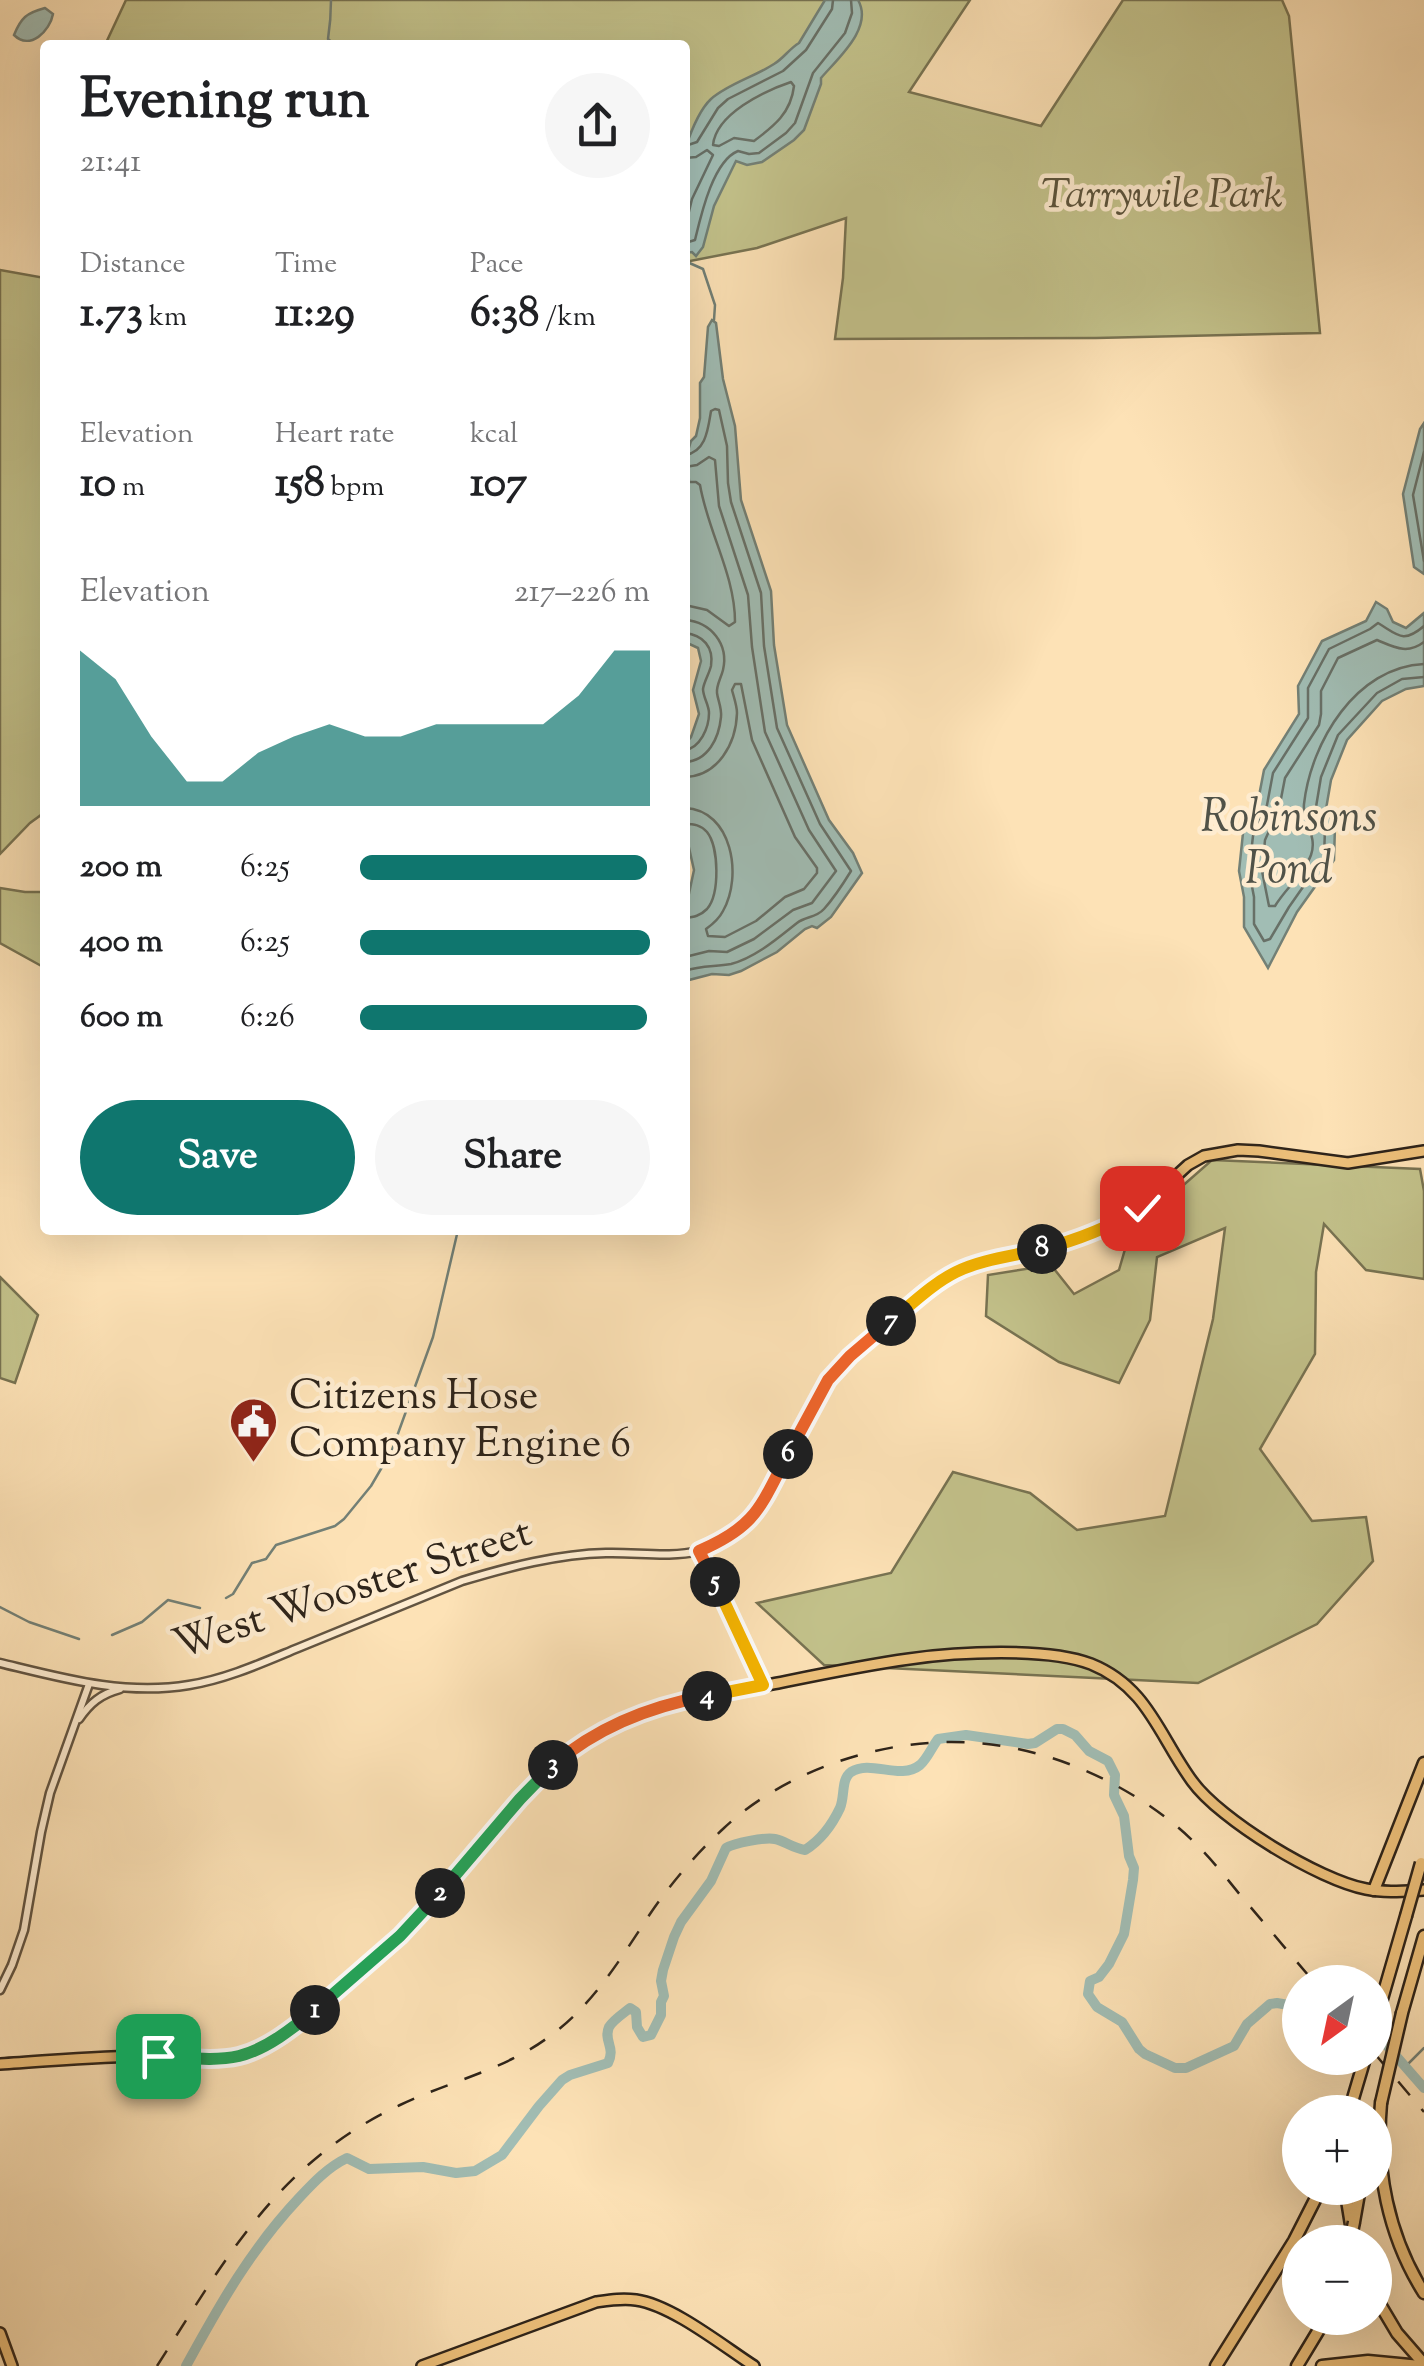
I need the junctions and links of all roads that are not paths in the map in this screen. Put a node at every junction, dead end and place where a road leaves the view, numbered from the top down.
1 (1424, 1151) edge
2 (699, 1551) junction
3 (0, 1663) edge
4 (89, 1684) junction
5 (763, 1685) junction
6 (124, 1687) junction
7 (72, 1728) junction
8 (1424, 1764) edge
9 (1423, 1858) edge
10 (1374, 1890) junction
11 (1424, 1890) edge
12 (1424, 1936) edge
13 (1392, 1965) edge
14 (0, 1990) edge
15 (0, 2064) edge
16 (1381, 2095) edge
17 (1312, 2205) edge
18 (1387, 2205) edge
19 (1424, 2294) edge
20 (1392, 2323) edge
21 (0, 2333) edge
22 (1316, 2335) edge
23 (1420, 2362) edge
24 (1297, 2365) edge
25 (12, 2366) edge
26 (422, 2366) edge
27 (754, 2366) edge
28 (1216, 2366) edge
29 (1322, 2366) edge

1 - 2 main road
2 - 5 main road
2 - 6 street, West Wooster Street
3 - 4 street, West Wooster Street
4 - 6 street, West Wooster Street
4 - 7 street
5 - 10 main road
5 - 15 main road
6 - 7 street
7 - 14 street
8 - 10 highway
9 - 13 highway, bridge
10 - 11 main road
12 - 16 highway, bridge
17 - 28 highway
18 - 19 highway
20 - 23 highway
21 - 25 main road
22 - 24 highway
23 - 29 highway
26 - 27 main road

